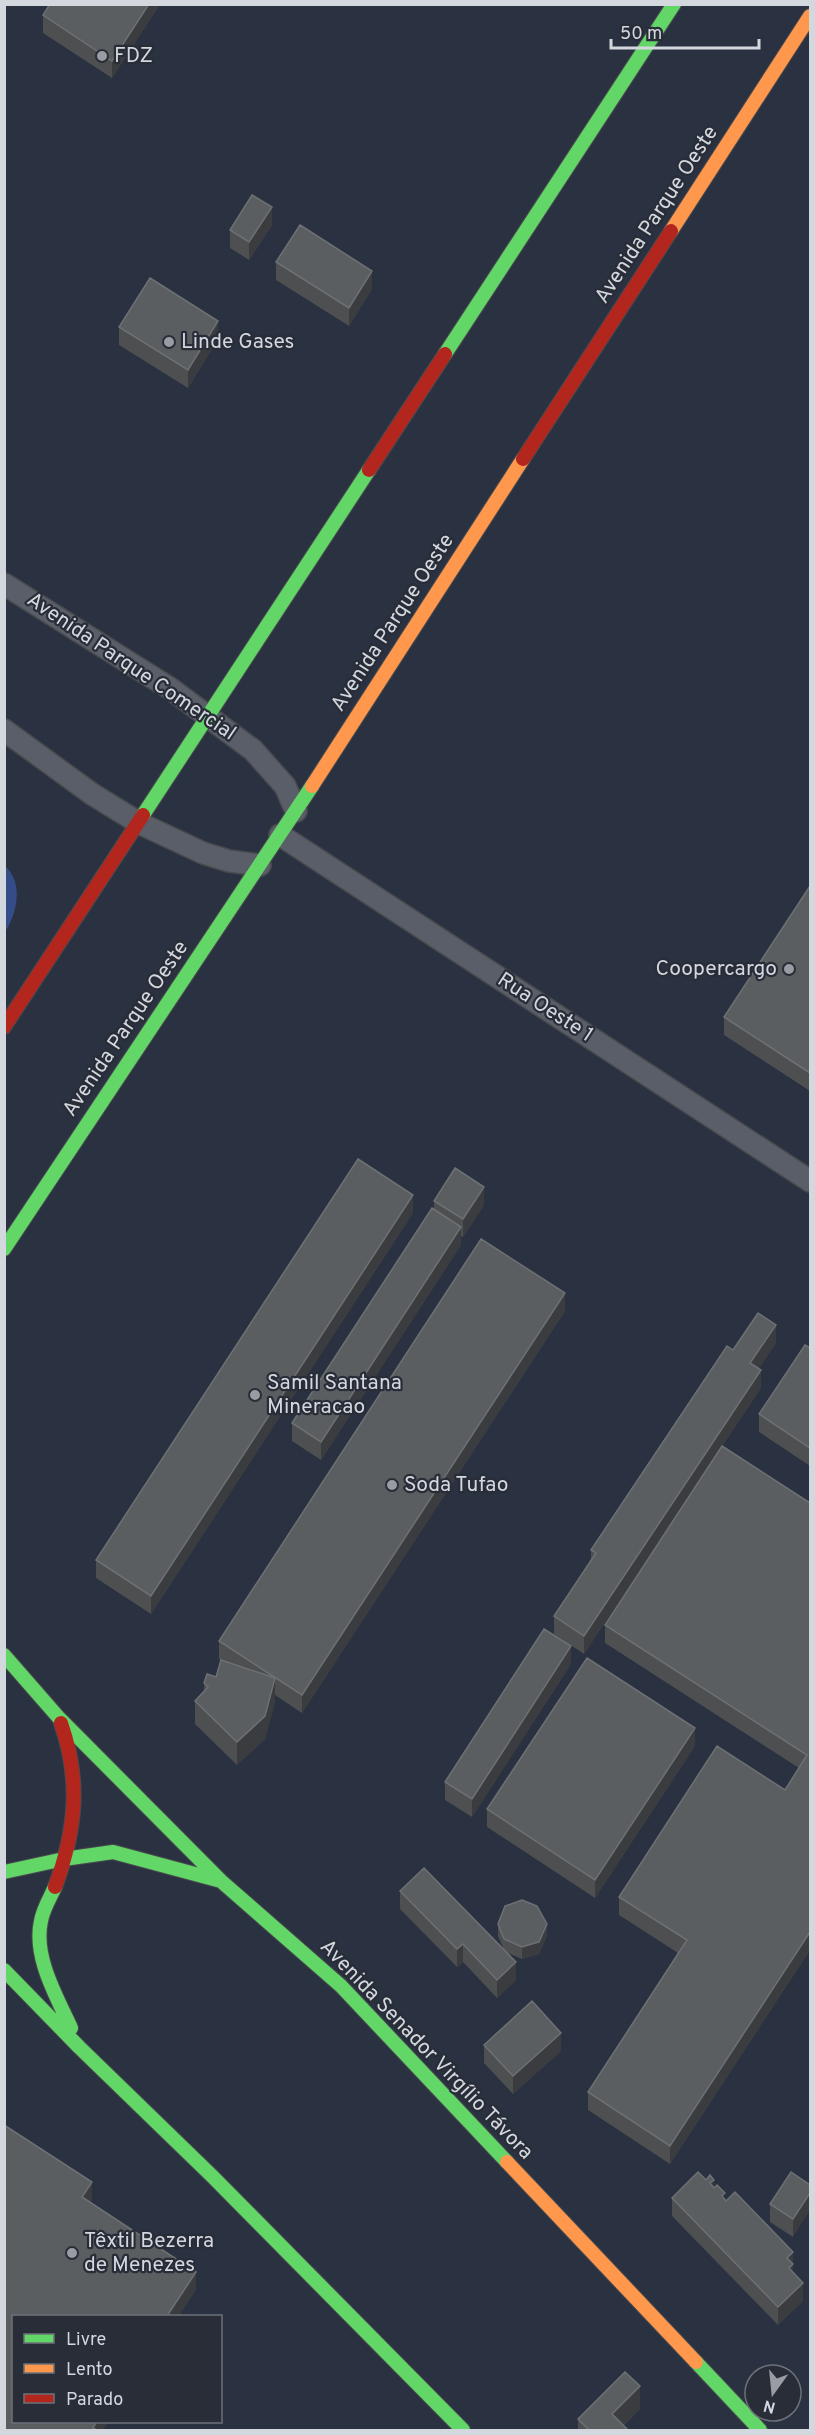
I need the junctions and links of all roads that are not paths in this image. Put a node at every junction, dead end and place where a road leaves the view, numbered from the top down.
1 (674, 4) edge
2 (810, 16) edge
3 (4, 584) edge
4 (208, 716) junction
5 (4, 730) edge
6 (296, 811) junction
7 (139, 823) junction
8 (280, 835) junction
9 (260, 865) junction
10 (4, 1027) edge
11 (810, 1181) edge
12 (4, 1249) edge
13 (4, 1655) edge
14 (59, 1718) junction
15 (64, 1859) junction
16 (4, 1872) edge
17 (221, 1881) junction
18 (4, 1970) edge
19 (79, 2047) junction
20 (463, 2430) edge
21 (760, 2430) edge

1 - 4 street
2 - 6 street, Avenida Parque Oeste
3 - 4 street, Avenida Parque Comercial
4 - 6 street, Avenida Parque Comercial
4 - 7 street
5 - 7 street
6 - 8 street, Avenida Parque Oeste
7 - 9 street
7 - 10 street
8 - 9 street, Avenida Parque Oeste
8 - 11 street, Rua Oeste 1
9 - 12 street, Avenida Parque Oeste
13 - 14 street, Avenida Senador Virgílio Távora
14 - 15 street
14 - 17 street, Avenida Senador Virgílio Távora
15 - 16 street
15 - 17 street
15 - 19 street
17 - 21 street, Avenida Senador Virgílio Távora
18 - 19 street
19 - 20 street

